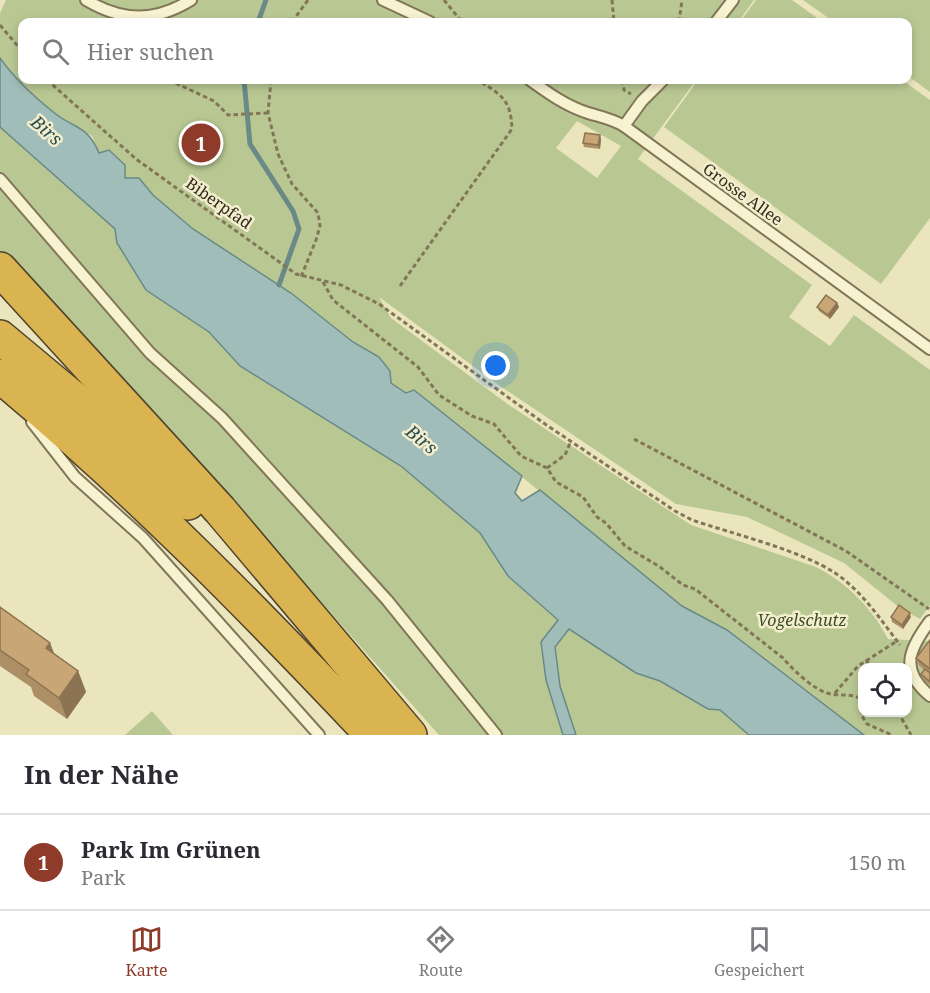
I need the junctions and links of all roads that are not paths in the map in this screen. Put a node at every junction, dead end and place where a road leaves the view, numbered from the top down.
1 (86, 0) edge
2 (191, 0) edge
3 (383, 0) edge
4 (733, 0) edge
5 (421, 18) edge
6 (719, 18) edge
7 (536, 84) edge
8 (659, 84) edge
9 (624, 126) junction
10 (0, 179) edge
11 (0, 269) edge
12 (0, 337) edge
13 (930, 349) edge
14 (0, 376) edge
15 (0, 382) edge
16 (930, 621) edge
17 (930, 696) edge
18 (318, 735) edge
19 (372, 735) edge
20 (409, 735) edge
21 (496, 735) edge

1 - 2 lane
3 - 5 lane
4 - 6 lane
7 - 9 lane, Grosse Allee
8 - 9 lane
9 - 13 lane, Grosse Allee
10 - 21 lane
11 - 20 highway
12 - 20 highway
14 - 19 highway
15 - 18 lane
16 - 17 lane

